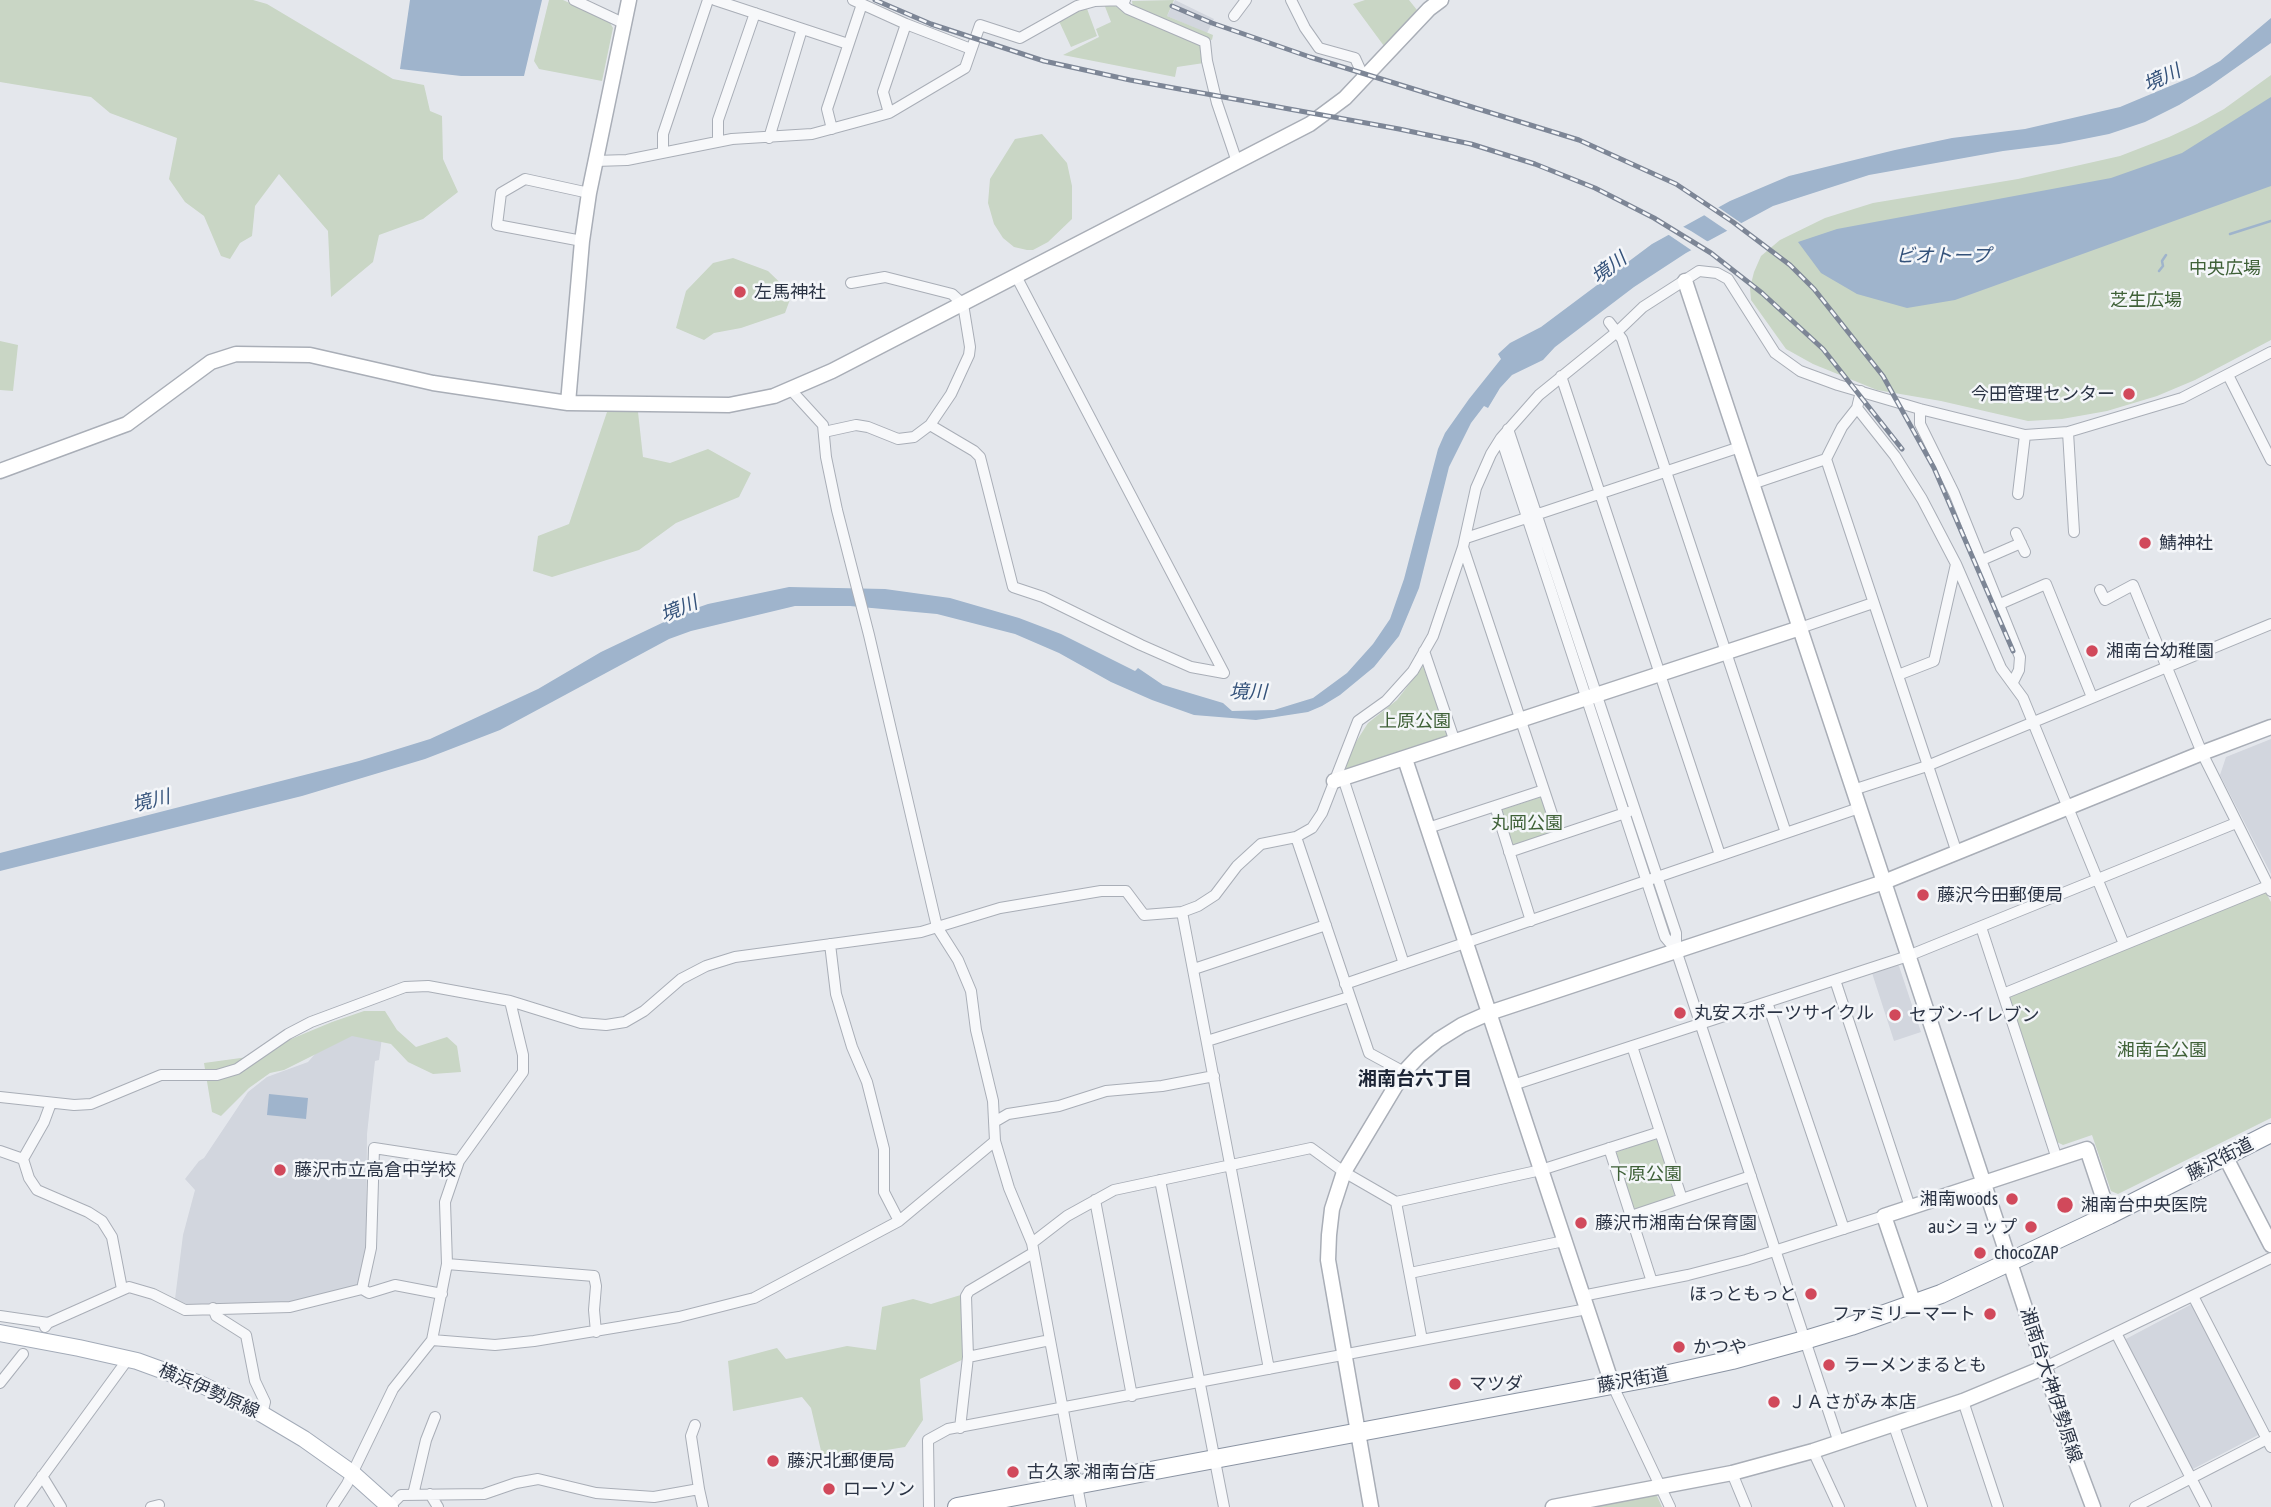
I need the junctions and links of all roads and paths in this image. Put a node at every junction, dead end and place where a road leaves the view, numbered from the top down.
1 (574, 0) edge
2 (629, 0) edge
3 (708, 0) edge
4 (715, 0) edge
5 (1246, 0) edge
6 (1291, 0) edge
7 (1122, 1) edge
8 (858, 2) edge
9 (1077, 3) edge
10 (1429, 3) edge
11 (755, 13) junction
12 (1234, 16) dead end
13 (623, 23) junction
14 (906, 24) junction
15 (802, 29) junction
16 (848, 44) junction
17 (971, 49) junction
18 (1364, 78) junction
19 (888, 113) junction
20 (832, 129) junction
21 (769, 138) junction
22 (718, 141) junction
23 (663, 153) junction
24 (595, 161) junction
25 (1237, 162) junction
26 (589, 193) junction
27 (582, 241) junction
28 (1016, 276) junction
29 (1685, 281) junction
30 (851, 283) dead end
31 (963, 304) junction
32 (1609, 322) dead end
33 (1618, 331) junction
34 (2271, 352) edge
35 (2228, 375) junction
36 (1561, 376) junction
37 (791, 390) junction
38 (1861, 391) junction
39 (568, 403) junction
40 (1857, 408) junction
41 (1920, 409) junction
42 (930, 425) junction
43 (1508, 429) junction
44 (824, 432) junction
45 (2068, 432) junction
46 (2025, 435) junction
47 (1501, 438) junction
48 (1740, 447) junction
49 (1826, 459) junction
50 (2271, 460) edge
51 (0, 471) edge
52 (1667, 472) junction
53 (1752, 484) junction
54 (1600, 494) junction
55 (2018, 494) dead end
56 (1532, 516) junction
57 (2074, 532) dead end
58 (1464, 543) junction
59 (2021, 543) dead end
60 (1982, 560) junction
61 (1956, 564) junction
62 (2100, 590) dead end
63 (1873, 603) junction
64 (2000, 604) junction
65 (2271, 624) edge
66 (1800, 628) junction
67 (1424, 651) junction
68 (1726, 653) junction
69 (2166, 668) junction
70 (1659, 675) junction
71 (1898, 675) junction
72 (2013, 682) junction
73 (1592, 697) junction
74 (2092, 697) junction
75 (1521, 720) junction
76 (2034, 722) junction
77 (2271, 727) edge
78 (1455, 742) junction
79 (2202, 753) junction
80 (1405, 759) junction
81 (1927, 766) junction
82 (1339, 779) junction
83 (1544, 790) junction
84 (1853, 790) junction
85 (1495, 806) junction
86 (2069, 807) junction
87 (1859, 808) junction
88 (1630, 812) junction
89 (2236, 823) junction
90 (1428, 828) junction
91 (1786, 833) junction
92 (1559, 835) junction
93 (1296, 837) junction
94 (1509, 852) junction
95 (1957, 853) junction
96 (1720, 855) junction
97 (1652, 878) junction
98 (2098, 879) junction
99 (1884, 882) junction
100 (2270, 888) edge
101 (1182, 912) junction
102 (1531, 921) junction
103 (1326, 925) junction
104 (937, 927) junction
105 (1981, 927) junction
106 (1466, 943) junction
107 (830, 944) junction
108 (2124, 944) junction
109 (1676, 950) junction
110 (1908, 956) junction
111 (1404, 964) junction
112 (1194, 969) junction
113 (1835, 980) junction
114 (1345, 984) junction
115 (2003, 993) junction
116 (1349, 997) junction
117 (510, 1001) junction
118 (1768, 1002) junction
119 (1489, 1013) junction
120 (1700, 1024) junction
121 (1207, 1041) junction
122 (1632, 1046) junction
123 (1404, 1072) junction
124 (1214, 1076) junction
125 (1513, 1085) junction
126 (0, 1097) edge
127 (51, 1103) junction
128 (996, 1121) junction
129 (1660, 1132) junction
130 (2271, 1133) edge
131 (995, 1141) junction
132 (1609, 1148) junction
133 (0, 1150) edge
134 (2225, 1156) junction
135 (23, 1159) junction
136 (2057, 1159) junction
137 (459, 1161) junction
138 (1229, 1164) junction
139 (1541, 1170) junction
140 (1344, 1172) junction
141 (1751, 1176) junction
142 (1160, 1180) junction
143 (1983, 1182) junction
144 (1682, 1199) junction
145 (1094, 1200) junction
146 (1396, 1202) junction
147 (1910, 1207) junction
148 (2109, 1215) junction
149 (1631, 1216) junction
150 (1884, 1216) junction
151 (899, 1221) junction
152 (1844, 1229) junction
153 (1564, 1241) junction
154 (2271, 1245) edge
155 (1032, 1248) junction
156 (1776, 1252) junction
157 (2271, 1258) edge
158 (2010, 1263) junction
159 (447, 1264) junction
160 (1410, 1273) junction
161 (1652, 1282) junction
162 (122, 1289) junction
163 (362, 1289) junction
164 (442, 1294) junction
165 (2193, 1296) junction
166 (1585, 1302) junction
167 (1914, 1304) junction
168 (212, 1308) junction
169 (0, 1315) edge
170 (596, 1332) junction
171 (2116, 1333) junction
172 (0, 1334) edge
173 (432, 1340) junction
174 (1050, 1340) junction
175 (1422, 1340) junction
176 (1805, 1340) junction
177 (23, 1354) dead end
178 (1344, 1356) junction
179 (968, 1357) junction
180 (128, 1359) junction
181 (2045, 1367) junction
182 (1269, 1369) junction
183 (0, 1383) edge
184 (1200, 1383) junction
185 (1612, 1384) junction
186 (1132, 1396) junction
187 (1963, 1401) junction
188 (1063, 1409) junction
189 (262, 1413) junction
190 (435, 1417) dead end
191 (695, 1425) dead end
192 (1894, 1426) junction
193 (960, 1428) junction
194 (1358, 1431) junction
195 (2270, 1441) edge
196 (1839, 1443) junction
197 (1814, 1451) junction
198 (1215, 1458) junction
199 (352, 1473) junction
200 (1732, 1473) junction
201 (42, 1476) junction
202 (2191, 1478) junction
203 (1077, 1485) junction
204 (1661, 1487) junction
205 (699, 1489) junction
206 (413, 1494) junction
207 (429, 1494) junction
208 (1573, 1505) edge
209 (20, 1507) edge
210 (61, 1507) edge
211 (332, 1507) edge
212 (390, 1507) edge
213 (438, 1507) edge
214 (703, 1507) edge
215 (929, 1507) edge
216 (957, 1507) edge
217 (1081, 1507) edge
218 (1224, 1507) edge
219 (1371, 1507) edge
220 (1553, 1507) edge
221 (1670, 1507) edge
222 (1746, 1507) edge
223 (1839, 1507) edge
224 (1922, 1507) edge
225 (1998, 1507) edge
226 (2093, 1507) edge
227 (2136, 1507) edge
228 (2206, 1507) edge

1 - 13 street
2 - 13 street
3 - 23 street
4 - 11 street
5 - 12 street
6 - 18 street
7 - 9 street
7 - 25 street
8 - 14 street
8 - 16 street
9 - 17 street
10 - 18 street
11 - 15 street
11 - 22 street
13 - 24 street
14 - 17 street
14 - 19 street
15 - 16 street
15 - 21 street
16 - 20 street
17 - 19 street
18 - 25 street
19 - 20 street
20 - 21 street
21 - 22 street
22 - 23 street
23 - 24 street
24 - 26 street
25 - 28 street
26 - 27 street
26 - 27 street
27 - 39 street
28 - 31 street
28 - 42 street
29 - 33 street
29 - 38 street
29 - 48 street, 湘南台大神伊勢原線
30 - 31 street
31 - 37 street
31 - 42 street
32 - 33 street
33 - 36 street
33 - 52 street
34 - 35 street
35 - 45 street
35 - 50 street
36 - 43 street
36 - 54 street
37 - 39 street
37 - 44 street
38 - 40 street
38 - 41 street
39 - 51 street
40 - 49 street
40 - 61 street
41 - 46 street
41 - 60 street
42 - 44 street
43 - 47 street
43 - 56 street
44 - 104 street
45 - 46 street
45 - 57 street
46 - 55 street
47 - 56 street
47 - 58 street
48 - 52 street
48 - 53 street, 湘南台大神伊勢原線
49 - 53 street
49 - 63 street
52 - 54 street
52 - 68 street
53 - 66 street, 湘南台大神伊勢原線
54 - 56 street
54 - 70 street
56 - 58 street
56 - 73 street
58 - 67 street
58 - 75 street
59 - 60 street
60 - 64 street
61 - 71 street
61 - 72 street
62 - 69 street
63 - 66 street
63 - 71 street
64 - 72 street
64 - 74 street
65 - 69 street
66 - 68 street
66 - 84 street, 湘南台大神伊勢原線
67 - 78 street
67 - 82 street
68 - 70 street
68 - 91 street
69 - 74 street
69 - 79 street
70 - 73 street
70 - 96 street
71 - 81 street
72 - 76 street
73 - 75 street
73 - 88 street
74 - 76 street
75 - 78 street
75 - 83 street
76 - 81 street
76 - 86 street
77 - 79 street
78 - 80 street
79 - 86 street
79 - 89 street
80 - 82 street
80 - 90 street
81 - 84 street
81 - 95 street
82 - 93 street
82 - 111 street
83 - 85 street
83 - 92 street
84 - 87 street, 湘南台大神伊勢原線
85 - 90 street
85 - 94 street
86 - 95 street
86 - 98 street
87 - 91 street
87 - 99 street, 湘南台大神伊勢原線
88 - 92 street
88 - 97 street
89 - 98 street
89 - 100 street
90 - 106 street
91 - 96 street
92 - 94 street
93 - 101 street
93 - 103 street
94 - 102 street
95 - 99 street
96 - 97 street
97 - 102 street
97 - 109 street
98 - 105 street
98 - 108 street
99 - 109 street
99 - 110 street, 湘南台大神伊勢原線
100 - 108 street
101 - 104 street
101 - 112 street
102 - 106 street
103 - 112 street
103 - 114 street
104 - 107 street
104 - 128 street
105 - 110 street
105 - 115 street
106 - 111 street
106 - 119 street
107 - 117 street
107 - 151 street
108 - 115 street
109 - 119 street
109 - 120 street
110 - 113 street
110 - 143 street, 湘南台大神伊勢原線
111 - 114 street
112 - 121 street
113 - 118 street
113 - 147 street
114 - 116 street
115 - 136 street
116 - 121 street
116 - 123 street
117 - 127 street
117 - 137 street
118 - 120 street
118 - 152 street
119 - 123 street
119 - 125 street
120 - 122 street
120 - 141 street
121 - 124 street
122 - 125 street
122 - 129 street
123 - 140 street
124 - 128 street
124 - 138 street
125 - 139 street
126 - 127 street
127 - 135 street
128 - 131 street
129 - 132 street
129 - 144 street
130 - 134 highway, 藤沢街道
131 - 151 street
131 - 155 street
132 - 139 street
132 - 149 street
133 - 135 street
134 - 148 highway, 藤沢街道
134 - 154 street
135 - 162 street
136 - 143 street
136 - 148 street
137 - 159 street
137 - 163 street
138 - 140 street
138 - 142 street
138 - 182 street
139 - 146 street
139 - 153 street
140 - 146 street
140 - 178 street
141 - 144 street
141 - 156 street
142 - 145 street
142 - 184 street
143 - 147 street
143 - 158 street, 湘南台大神伊勢原線
144 - 149 street
145 - 155 street
145 - 186 street
146 - 160 street
147 - 150 street
148 - 158 highway, 藤沢街道
149 - 161 street
150 - 152 street
150 - 167 street
151 - 170 street
152 - 156 street
153 - 160 street
153 - 166 street
155 - 174 street
155 - 179 street
156 - 161 street
156 - 176 street
157 - 165 street
158 - 167 highway, 藤沢街道
158 - 181 street, 湘南台大神伊勢原線
159 - 164 street
159 - 170 street
160 - 175 street
161 - 166 street
162 - 168 street
162 - 169 street
163 - 164 street
163 - 168 street
164 - 173 street
165 - 171 street
165 - 195 street
166 - 175 street
166 - 185 street
167 - 176 highway, 藤沢街道
168 - 189 street
170 - 173 street
171 - 181 street
171 - 202 street
172 - 180 main road, 横浜伊勢原線
173 - 199 street
174 - 179 street
174 - 188 street
175 - 178 street
176 - 185 highway, 藤沢街道
176 - 196 street
177 - 183 street
178 - 182 street
178 - 194 street
179 - 193 street
180 - 189 main road, 横浜伊勢原線
180 - 201 street
181 - 187 street
181 - 226 street, 湘南台大神伊勢原線
182 - 184 street
184 - 186 street
184 - 198 street
185 - 194 highway, 藤沢街道
185 - 204 street
186 - 188 street
187 - 192 street
187 - 225 street
188 - 193 street
188 - 203 street
189 - 199 main road, 横浜伊勢原線
190 - 206 street
191 - 205 street
192 - 196 street
192 - 224 street
193 - 215 street
194 - 198 highway, 藤沢街道
194 - 219 street
195 - 202 street
196 - 197 street
197 - 200 street
197 - 223 street
198 - 203 highway, 藤沢街道
198 - 218 street
199 - 211 street
199 - 212 main road, 横浜伊勢原線
200 - 204 street
200 - 222 street
201 - 209 street
201 - 210 street
202 - 227 street
202 - 228 street
203 - 216 highway, 藤沢街道
203 - 217 street
204 - 208 street
204 - 221 street
205 - 207 street
205 - 214 street
206 - 207 street
206 - 212 street
207 - 213 street
208 - 220 street

